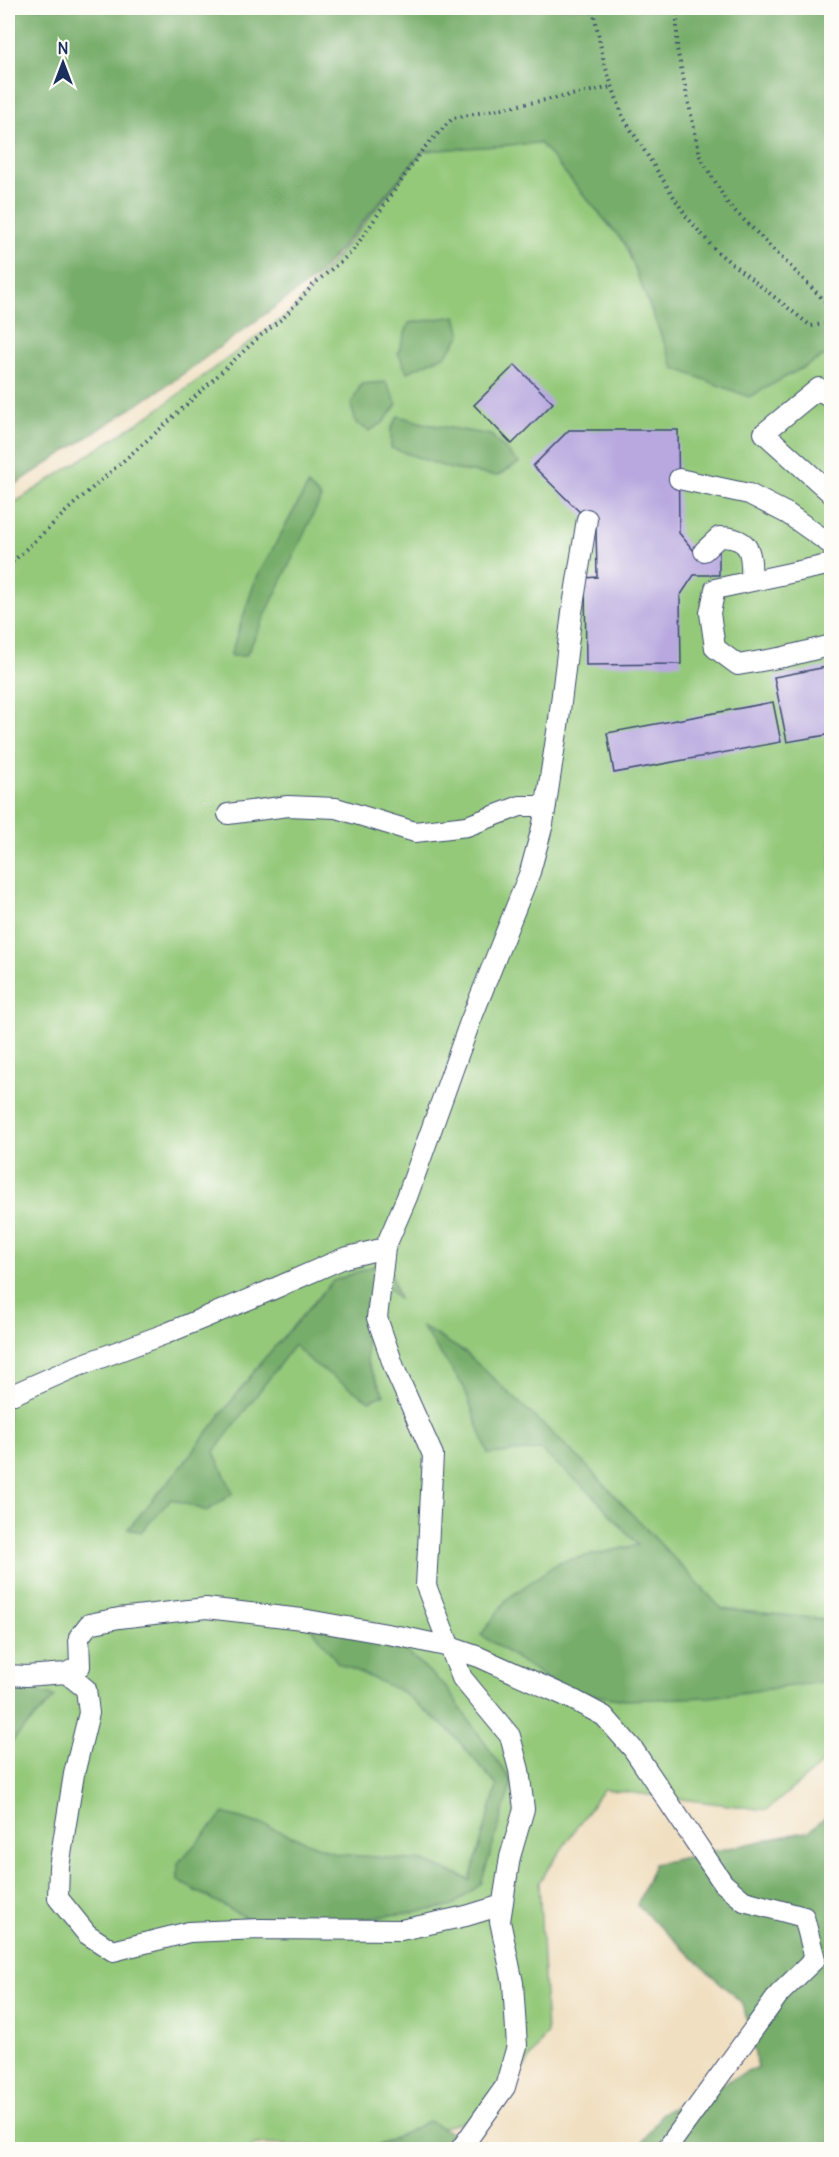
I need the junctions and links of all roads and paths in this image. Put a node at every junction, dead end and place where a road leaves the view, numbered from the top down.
1 (587, 8) edge
2 (677, 8) edge
3 (612, 87) junction
4 (831, 308) edge
5 (831, 323) edge
6 (831, 399) edge
7 (679, 479) dead end
8 (831, 494) edge
9 (587, 519) dead end
10 (831, 545) edge
11 (704, 550) dead end
12 (831, 564) edge
13 (8, 566) edge
14 (751, 582) junction
15 (831, 645) edge
16 (546, 806) junction
17 (228, 814) dead end
18 (385, 1248) junction
19 (8, 1394) edge
20 (450, 1647) junction
21 (66, 1673) junction
22 (8, 1675) edge
23 (502, 1905) junction
24 (460, 2150) edge
25 (666, 2150) edge

1 - 3 path
2 - 4 path
3 - 5 path
3 - 13 path
6 - 8 lane
7 - 10 lane
9 - 16 lane
11 - 14 lane
12 - 14 lane
14 - 15 lane
16 - 17 lane
16 - 18 lane
18 - 19 lane
18 - 20 lane
20 - 21 lane
20 - 23 lane
20 - 25 lane
21 - 22 lane
21 - 23 lane
23 - 24 lane

